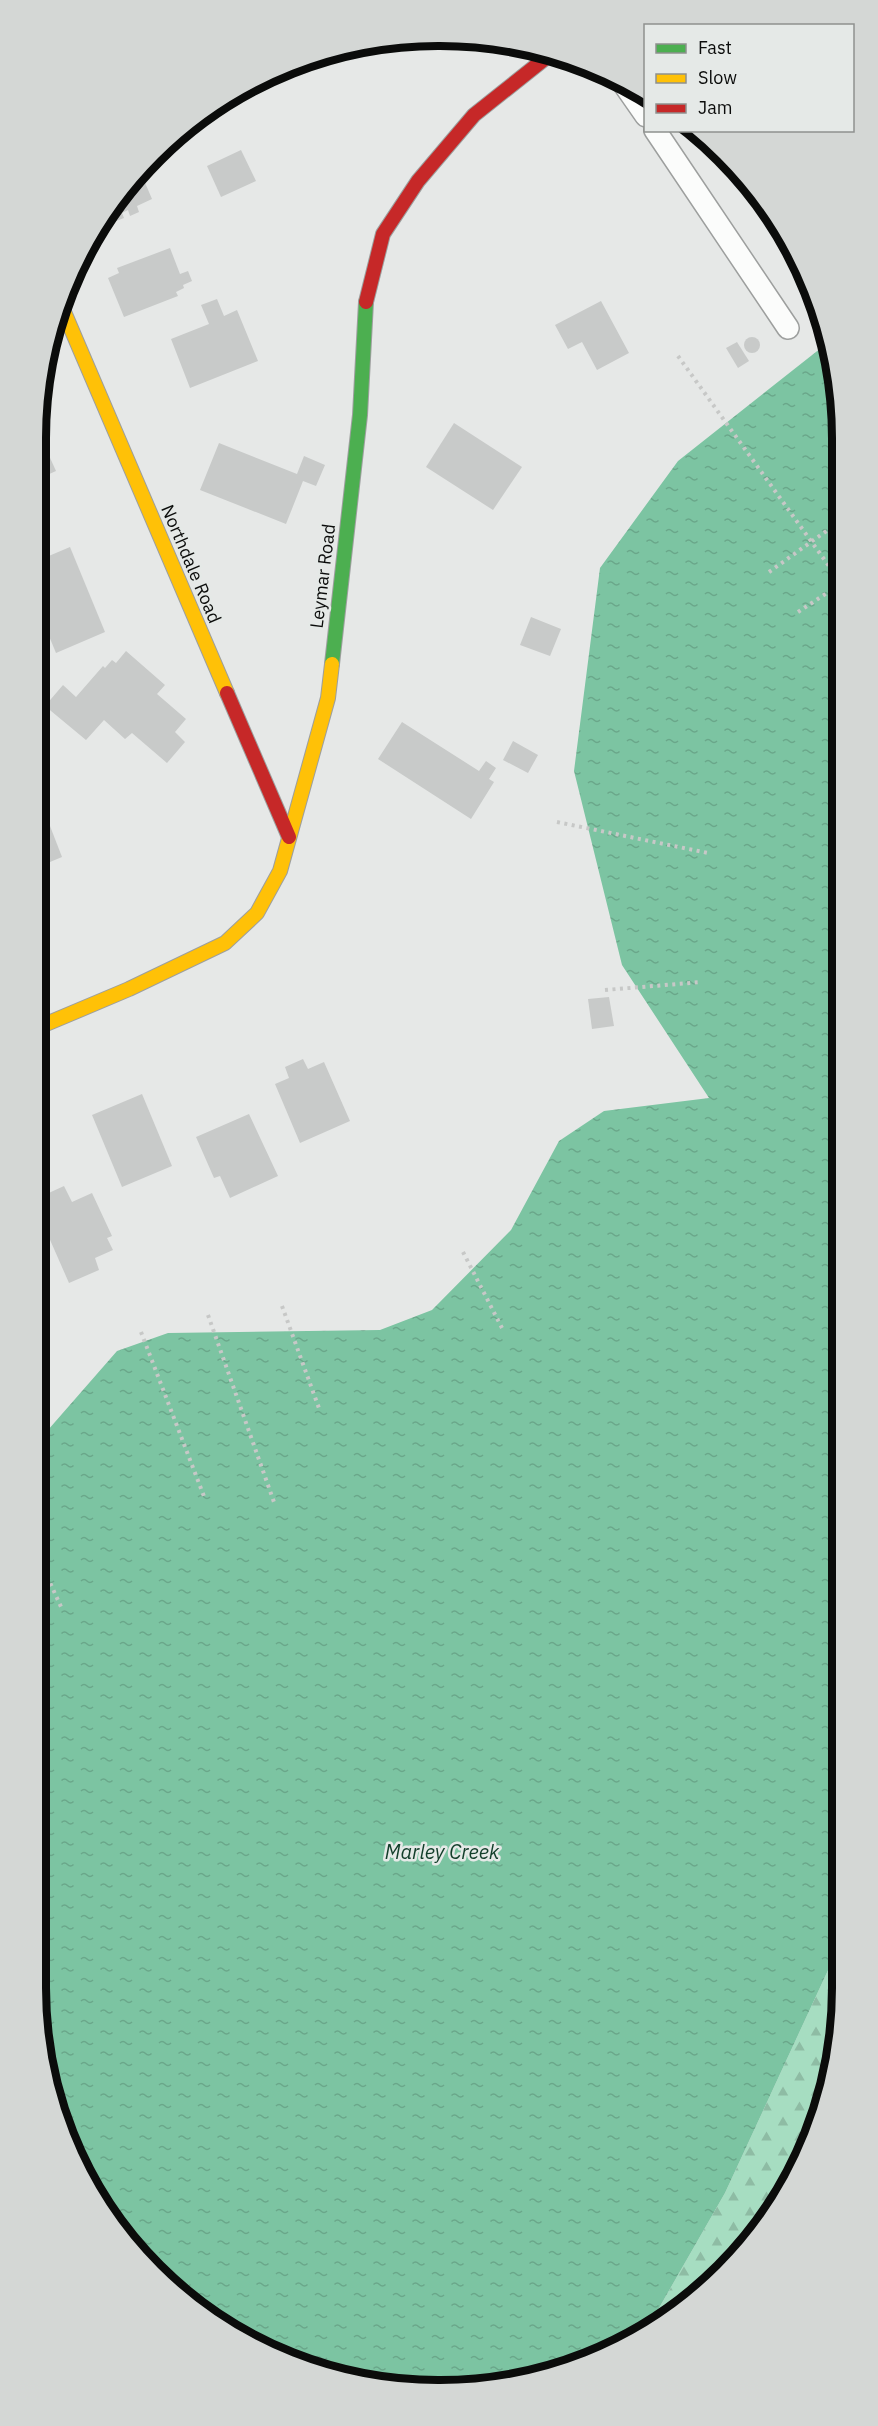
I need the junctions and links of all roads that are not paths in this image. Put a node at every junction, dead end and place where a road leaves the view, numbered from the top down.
1 (543, 60) edge
2 (633, 98) edge
3 (644, 114) edge
4 (656, 132) edge
5 (66, 316) edge
6 (788, 328) dead end
7 (288, 837) junction
8 (46, 1024) edge

1 - 7 street, Leymar Road
2 - 3 lane
4 - 6 lane
5 - 7 street, Northdale Road
7 - 8 street, Leymar Road

